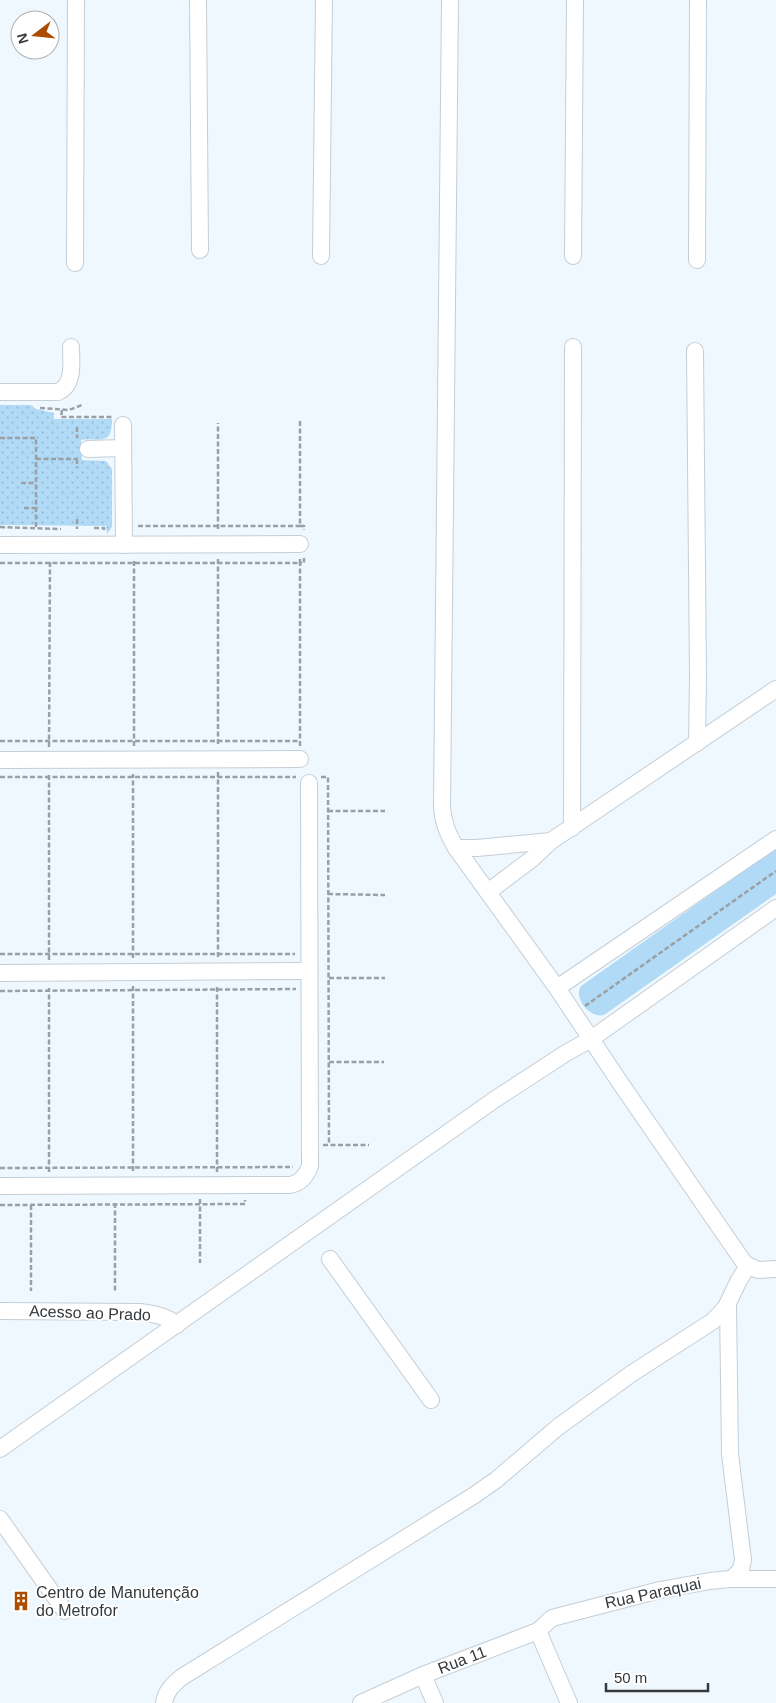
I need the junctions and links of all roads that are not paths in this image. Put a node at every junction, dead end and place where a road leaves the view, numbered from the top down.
1 (76, 0) edge
2 (198, 0) edge
3 (324, 0) edge
4 (450, 0) edge
5 (575, 0) edge
6 (698, 0) edge
7 (200, 250) dead end
8 (321, 256) dead end
9 (573, 256) dead end
10 (697, 260) dead end
11 (75, 263) dead end
12 (72, 347) dead end
13 (573, 347) dead end
14 (695, 350) dead end
15 (0, 392) edge
16 (117, 422) dead end
17 (123, 448) junction
18 (82, 454) road end
19 (302, 544) road end
20 (0, 545) edge
21 (129, 545) junction
22 (776, 690) edge
23 (697, 743) junction
24 (300, 758) road end
25 (0, 760) edge
26 (309, 779) road end
27 (572, 828) junction
28 (776, 839) edge
29 (552, 841) junction
30 (456, 848) junction
31 (488, 892) junction
32 (776, 908) edge
33 (309, 971) junction
34 (0, 973) edge
35 (557, 988) junction
36 (591, 1038) junction
37 (0, 1186) edge
38 (330, 1259) dead end
39 (748, 1266) junction
40 (776, 1269) edge
41 (728, 1303) junction
42 (0, 1311) edge
43 (177, 1325) junction
44 (431, 1400) dead end
45 (0, 1449) edge
46 (0, 1519) edge
47 (732, 1579) junction
48 (776, 1579) edge
49 (65, 1611) dead end
50 (538, 1632) junction
51 (423, 1675) junction
52 (164, 1703) edge
53 (361, 1703) edge
54 (435, 1703) edge
55 (569, 1703) edge

1 - 11 street
2 - 7 street
3 - 8 street
4 - 30 street
5 - 9 street
6 - 10 street
12 - 15 street
13 - 27 street
14 - 23 street
16 - 17 street
17 - 18 street
17 - 21 street
19 - 21 street
20 - 21 street
22 - 23 street
23 - 27 street
24 - 25 street
26 - 33 street
27 - 29 street
28 - 35 street
29 - 30 street
29 - 31 street
30 - 31 street
31 - 35 street
32 - 36 street
33 - 34 street
33 - 37 street
35 - 36 street
36 - 39 street
36 - 43 street
38 - 44 street
39 - 40 street
39 - 41 street
41 - 47 street
41 - 52 street
42 - 43 street, Acesso ao Prado
43 - 45 street
46 - 49 street
47 - 48 street, Rua Paraquai
47 - 50 street, Rua Paraquai
50 - 51 street, Rua 11
50 - 55 street
51 - 53 street, Rua 11
51 - 54 street

